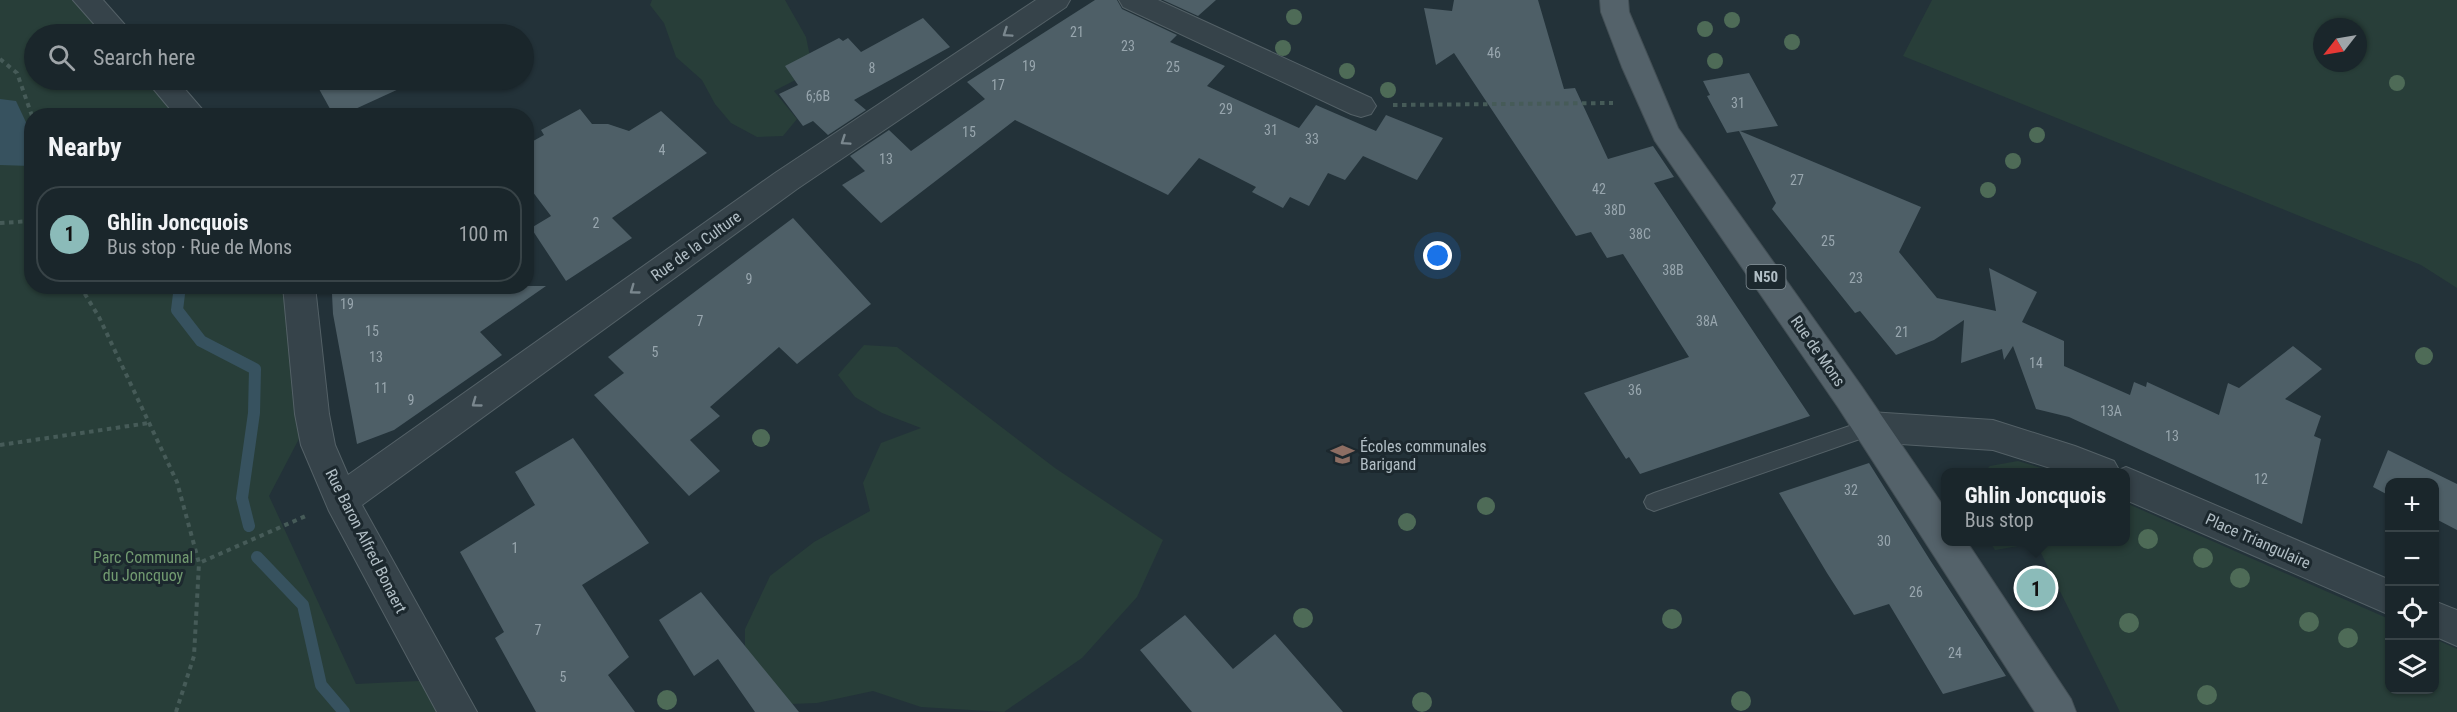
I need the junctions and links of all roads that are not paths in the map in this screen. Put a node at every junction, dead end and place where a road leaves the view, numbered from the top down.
1 (87, 0) edge
2 (1056, 0) edge
3 (1133, 0) edge
4 (1614, 0) edge
5 (110, 24) edge
6 (169, 90) edge
7 (1361, 106) road end
8 (186, 108) edge
9 (300, 294) edge
10 (1870, 427) junction
11 (2092, 468) edge
12 (2130, 485) edge
13 (341, 500) junction
14 (1654, 502) dead end
15 (1941, 534) edge
16 (1949, 546) edge
17 (2385, 596) edge
18 (2439, 620) edge
19 (2457, 628) edge
20 (458, 712) edge
21 (2057, 712) edge

1 - 5 street
2 -> 13 street, Rue de la Culture
3 - 7 street
4 - 10 main road, Rue de Mons / N50
6 - 8 street
9 - 13 street, Rue Baron Alfred Bonaert
10 - 11 street
10 - 14 lane
10 - 15 main road, Rue de Mons / N50
12 - 17 street, Place Triangulaire
13 - 20 street, Rue Baron Alfred Bonaert
16 - 21 main road, Rue de Mons / N50
18 - 19 street

